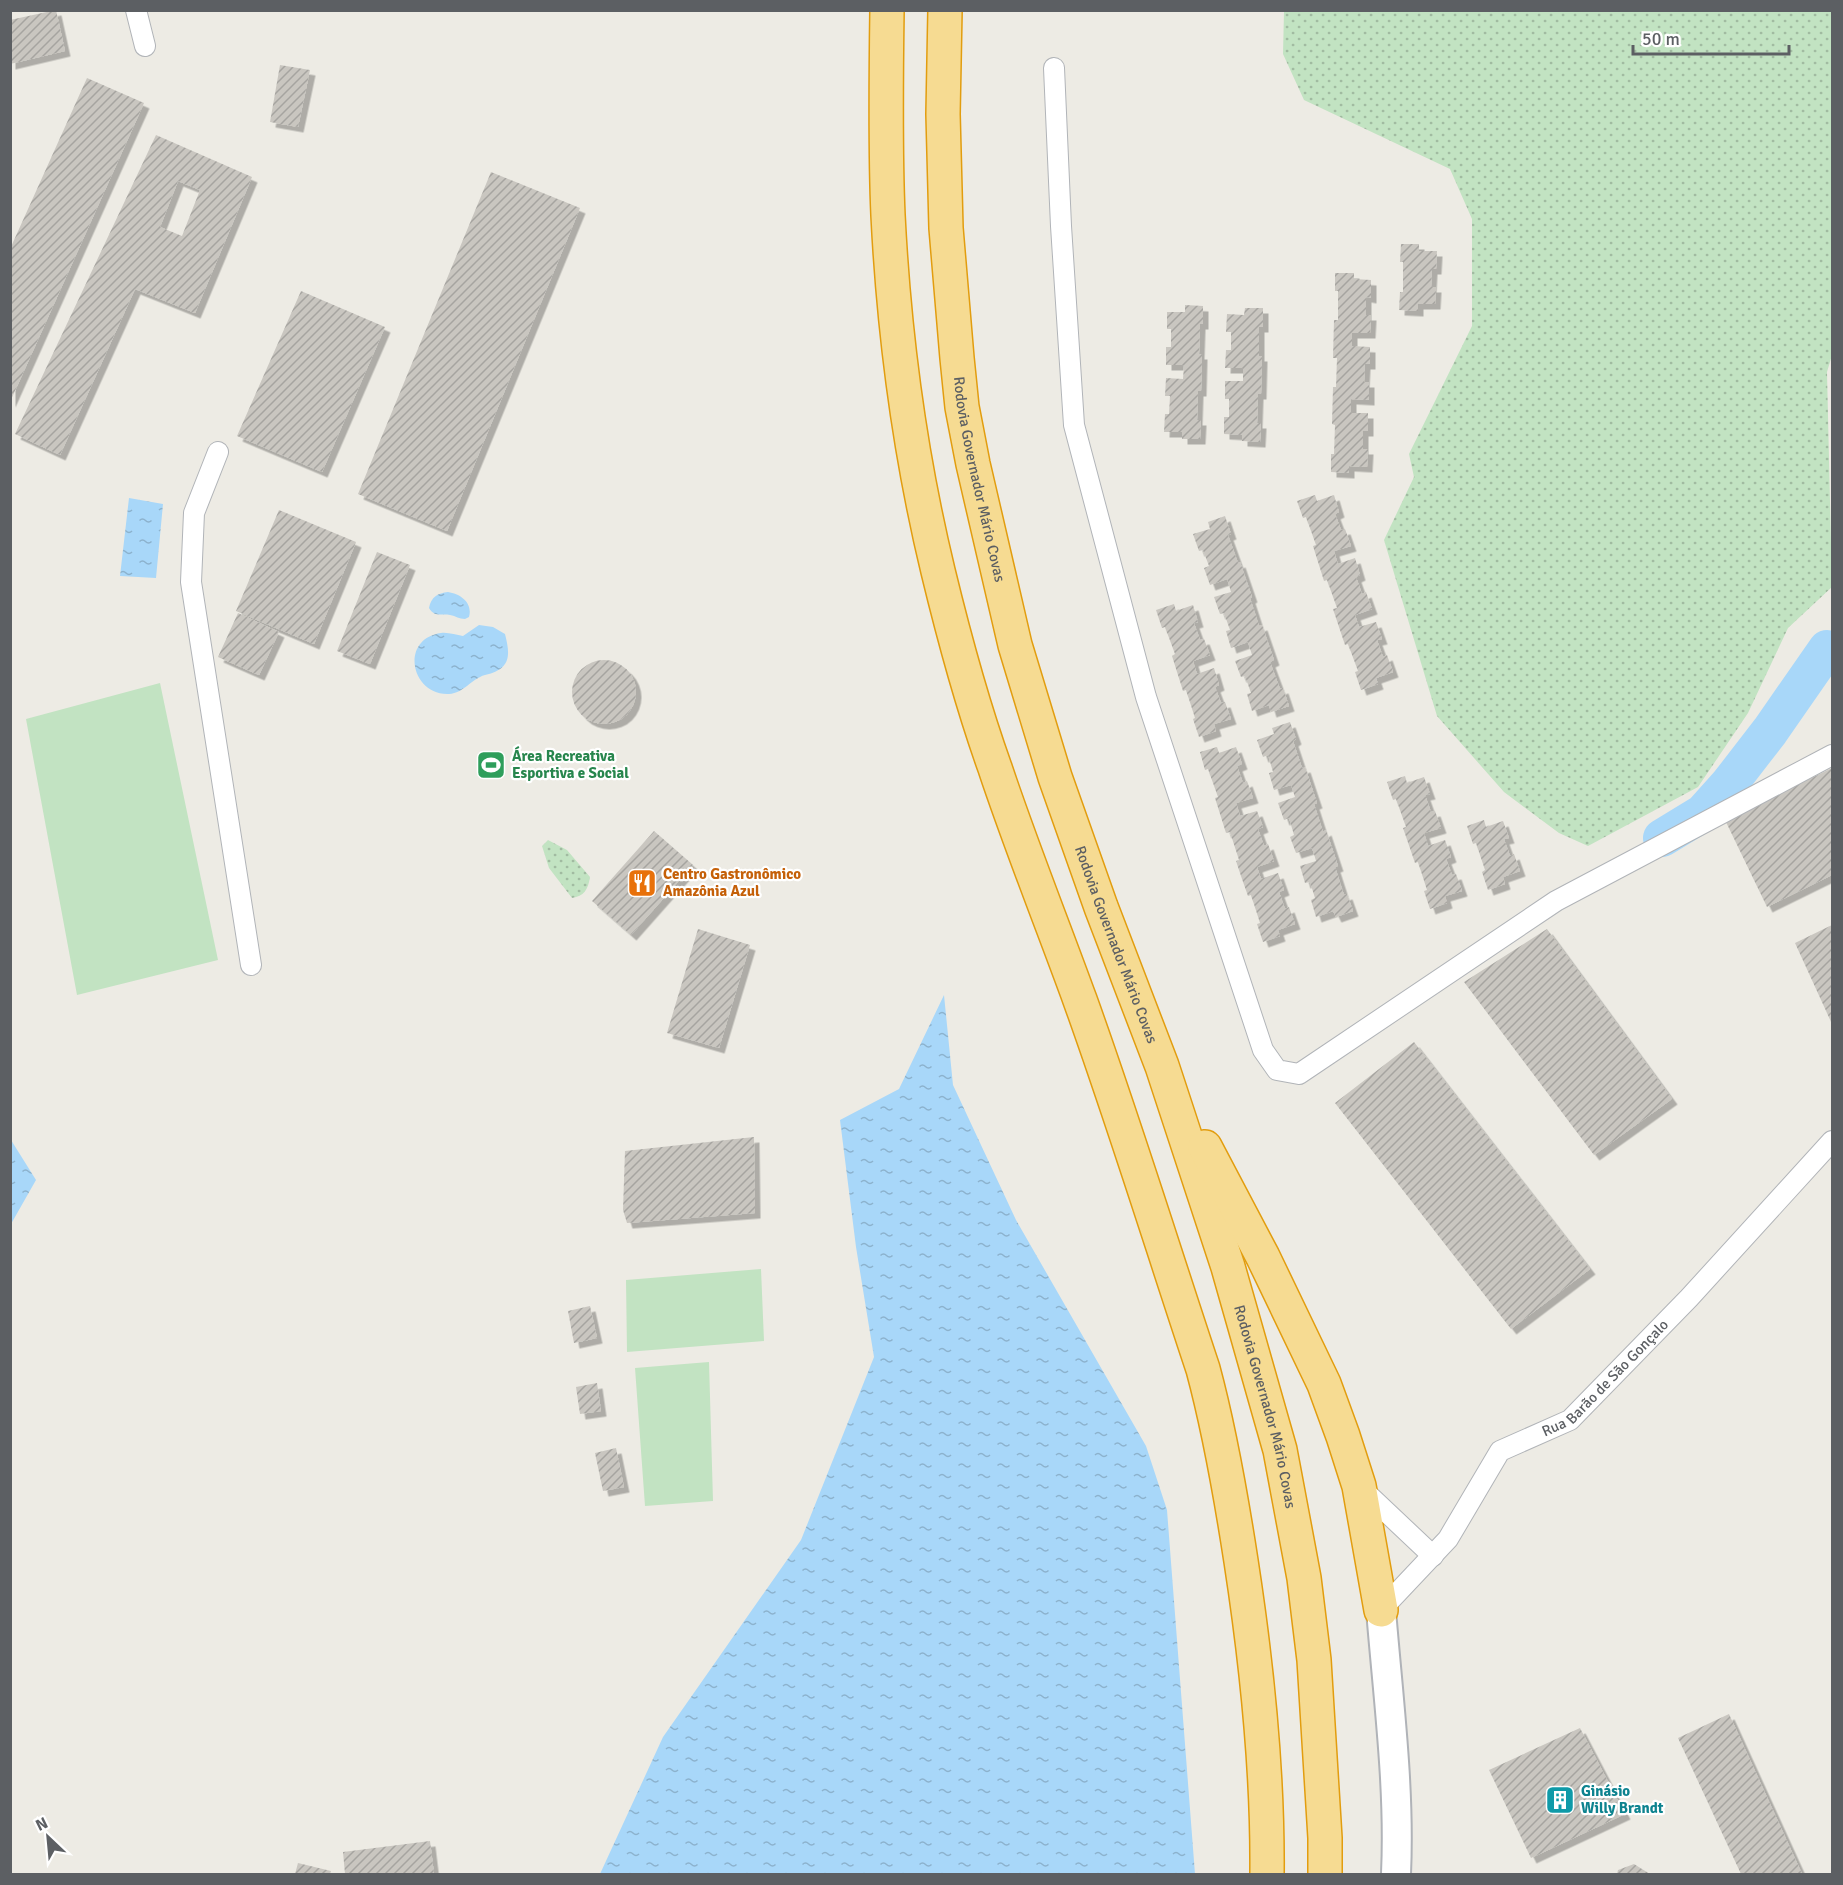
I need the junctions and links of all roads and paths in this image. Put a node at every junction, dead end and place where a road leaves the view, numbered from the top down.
1 (136, 10) edge
2 (887, 10) edge
3 (945, 10) edge
4 (145, 46) dead end
5 (1054, 68) dead end
6 (218, 452) dead end
7 (1833, 755) edge
8 (251, 965) dead end
9 (1162, 1066) junction
10 (1833, 1141) edge
11 (1359, 1486) junction
12 (1433, 1557) junction
13 (1381, 1610) junction
14 (1267, 1875) edge
15 (1325, 1875) edge
16 (1396, 1875) edge

1 - 4 street
2 - 14 highway
3 - 9 highway, Rodovia Governador Mário Covas
5 - 7 street
6 - 8 street
9 - 11 highway
9 - 15 highway, Rodovia Governador Mário Covas
10 - 12 street, Rua Barão de São Gonçalo
11 - 12 street
11 - 13 highway
12 - 13 street, Rua Barão de São Gonçalo
13 - 16 main road

